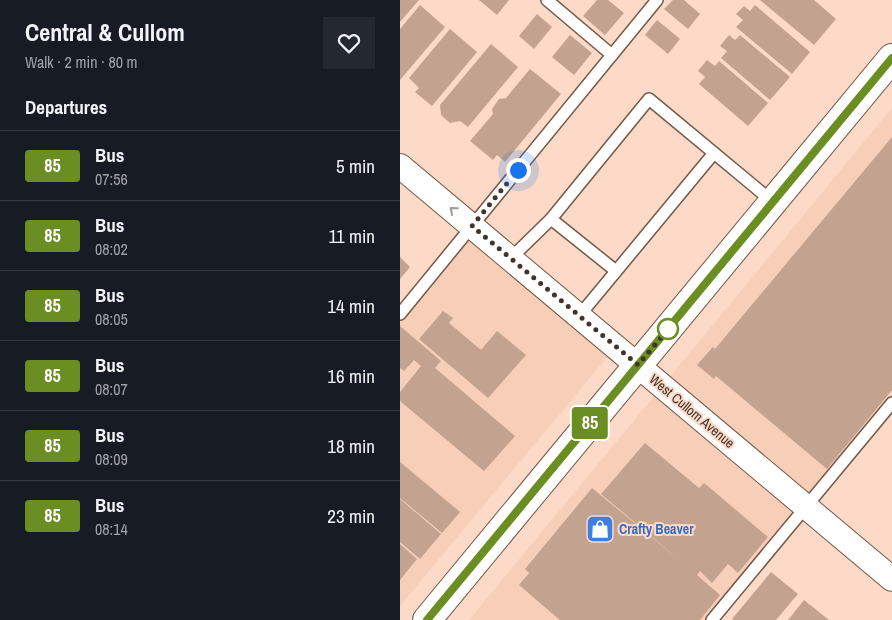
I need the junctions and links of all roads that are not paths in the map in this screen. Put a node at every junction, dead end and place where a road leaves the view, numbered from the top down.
1 (546, 0) edge
2 (657, 0) edge
3 (612, 55) junction
4 (892, 58) edge
5 (714, 153) junction
6 (400, 166) edge
7 (773, 202) junction
8 (551, 219) junction
9 (472, 226) junction
10 (510, 259) junction
11 (616, 270) junction
12 (400, 314) edge
13 (579, 316) junction
14 (638, 365) junction
15 (892, 403) edge
16 (806, 506) junction
17 (892, 579) edge
18 (427, 620) edge
19 (712, 620) edge

1 - 3 lane
2 - 3 lane
3 - 9 lane
4 - 7 main road
5 - 7 lane
5 - 8 lane
5 - 11 lane
9 -> 6 street, West Cullom Avenue
7 - 14 main road
8 - 10 lane
8 - 11 lane
9 - 10 street, West Cullom Avenue
9 - 12 lane
10 - 13 street, West Cullom Avenue
11 - 13 lane
13 - 14 street, West Cullom Avenue
14 - 16 street, West Cullom Avenue
14 - 18 main road
15 - 16 lane
16 - 17 street, West Cullom Avenue
16 - 19 lane

